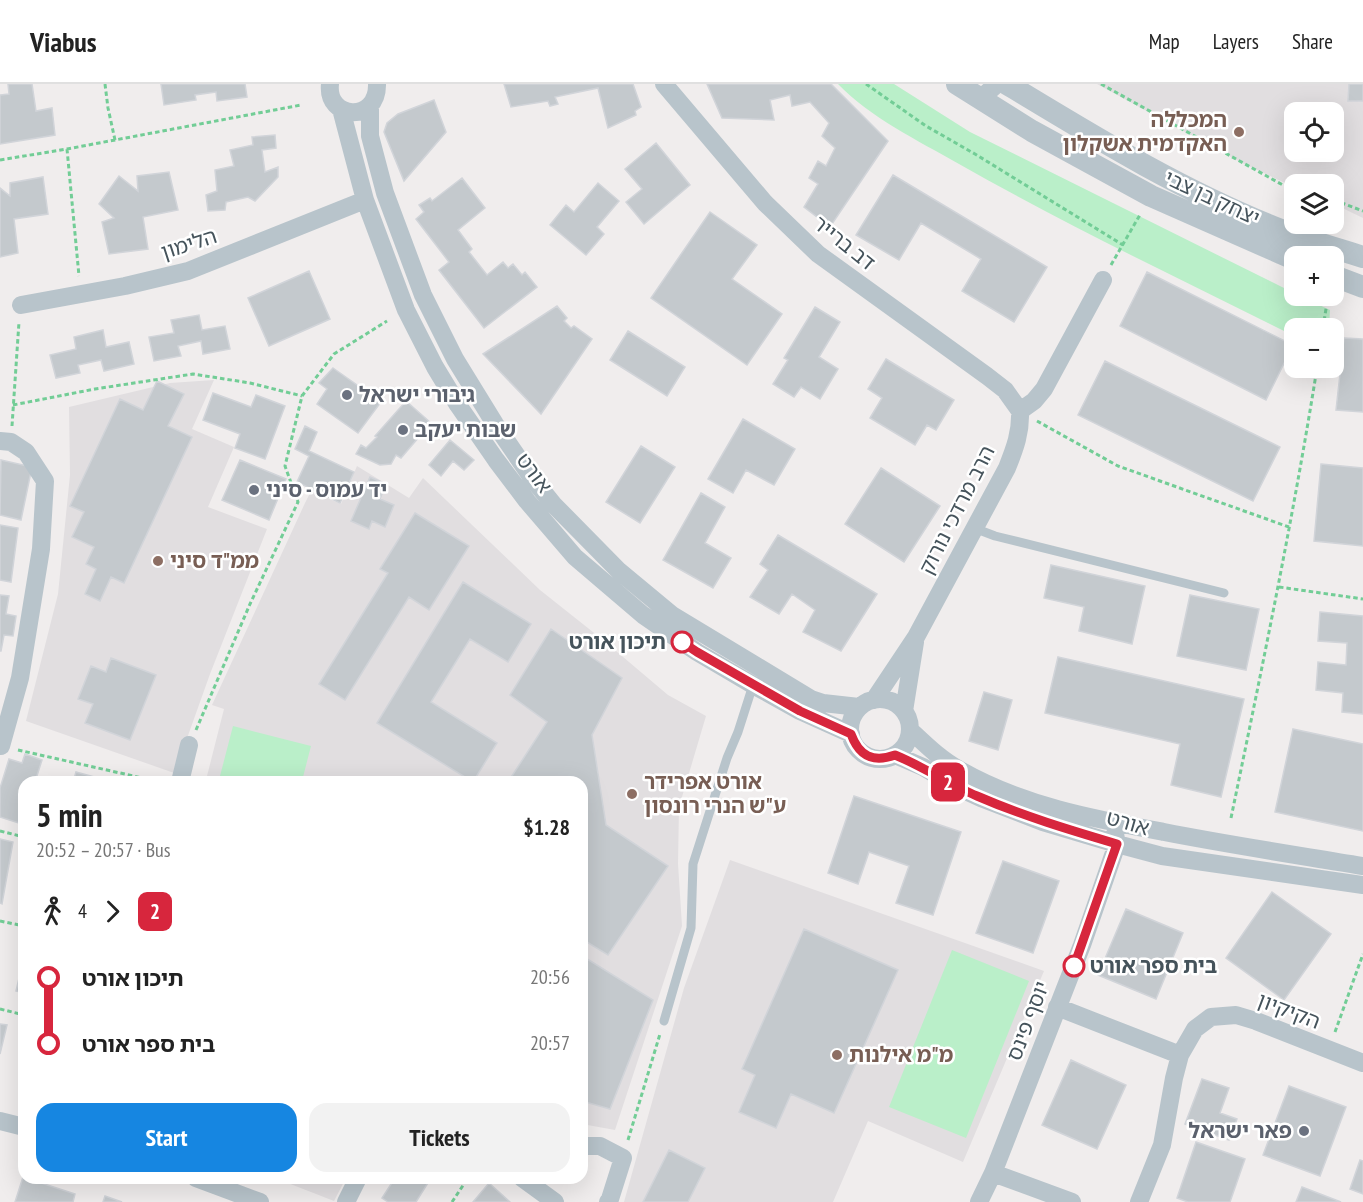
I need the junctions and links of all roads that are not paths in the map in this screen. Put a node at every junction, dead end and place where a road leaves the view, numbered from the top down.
1 (330, 84) edge
2 (378, 84) edge
3 (664, 84) edge
4 (957, 84) edge
5 (997, 84) edge
6 (1008, 84) edge
7 (1037, 84) edge
8 (982, 91) edge
9 (370, 106) junction
10 (341, 109) junction
11 (1056, 114) junction
12 (365, 200) junction
13 (1284, 255) edge
14 (1363, 257) edge
15 (1103, 280) road end
16 (1344, 280) edge
17 (1363, 287) edge
18 (21, 304) road end
19 (1020, 411) junction
20 (5, 441) edge
21 (974, 528) junction
22 (1224, 593) dead end
23 (916, 637) junction
24 (753, 685) junction
25 (867, 704) junction
26 (904, 711) junction
27 (910, 730) junction
28 (851, 734) junction
29 (189, 745) road end
30 (1, 746) edge
31 (895, 755) junction
32 (181, 776) edge
33 (1108, 822) junction
34 (1117, 844) junction
35 (1363, 866) edge
36 (1363, 885) edge
37 (1057, 1007) junction
38 (664, 1021) road end
39 (1180, 1055) junction
40 (1363, 1064) edge
41 (0, 1121) edge
42 (18, 1126) edge
43 (588, 1146) edge
44 (993, 1173) junction
45 (212, 1184) edge
46 (355, 1184) edge
47 (530, 1184) edge
48 (260, 1202) edge
49 (346, 1202) edge
50 (555, 1202) edge
51 (608, 1202) edge
52 (979, 1202) edge
53 (1072, 1202) edge
54 (1139, 1202) edge

1 - 10 street, אורט
2 - 9 street, אורט
3 - 19 street, דב ברייר
4 - 8 street, יצחק בן צבי
5 - 8 street
6 - 11 street, יצחק בן צבי
7 - 11 street
8 - 13 street, יצחק בן צבי
9 - 10 street
9 - 25 street, אורט
10 - 12 street, אורט
11 - 14 street, יצחק בן צבי
12 - 18 street, הלימון
12 - 24 street, אורט
15 - 19 street
16 - 17 street
19 - 21 street, הרב מרדכי נורוק
20 - 30 street
21 - 22 lane
21 - 23 street, הרב מרדכי נורוק
23 - 25 street, הרב מרדכי נורוק
23 - 26 street, הרב מרדכי נורוק
24 - 28 street, אורט
24 - 38 lane
25 - 26 street
25 - 28 street
26 - 27 street
27 - 31 street
27 - 33 street, אורט
28 - 31 street
29 - 32 street
31 - 34 street, אורט
33 - 34 street
33 - 35 street, אורט
34 - 36 street, אורט
34 - 37 street, יוסף פינס
37 - 39 street
37 - 44 street, יוסף פינס
39 - 40 street, הקיקיון
39 - 54 street, הקיקיון
41 - 42 street
43 - 51 street
44 - 52 street, יוסף פינס
44 - 53 street
45 - 48 street
46 - 49 street
47 - 50 street

